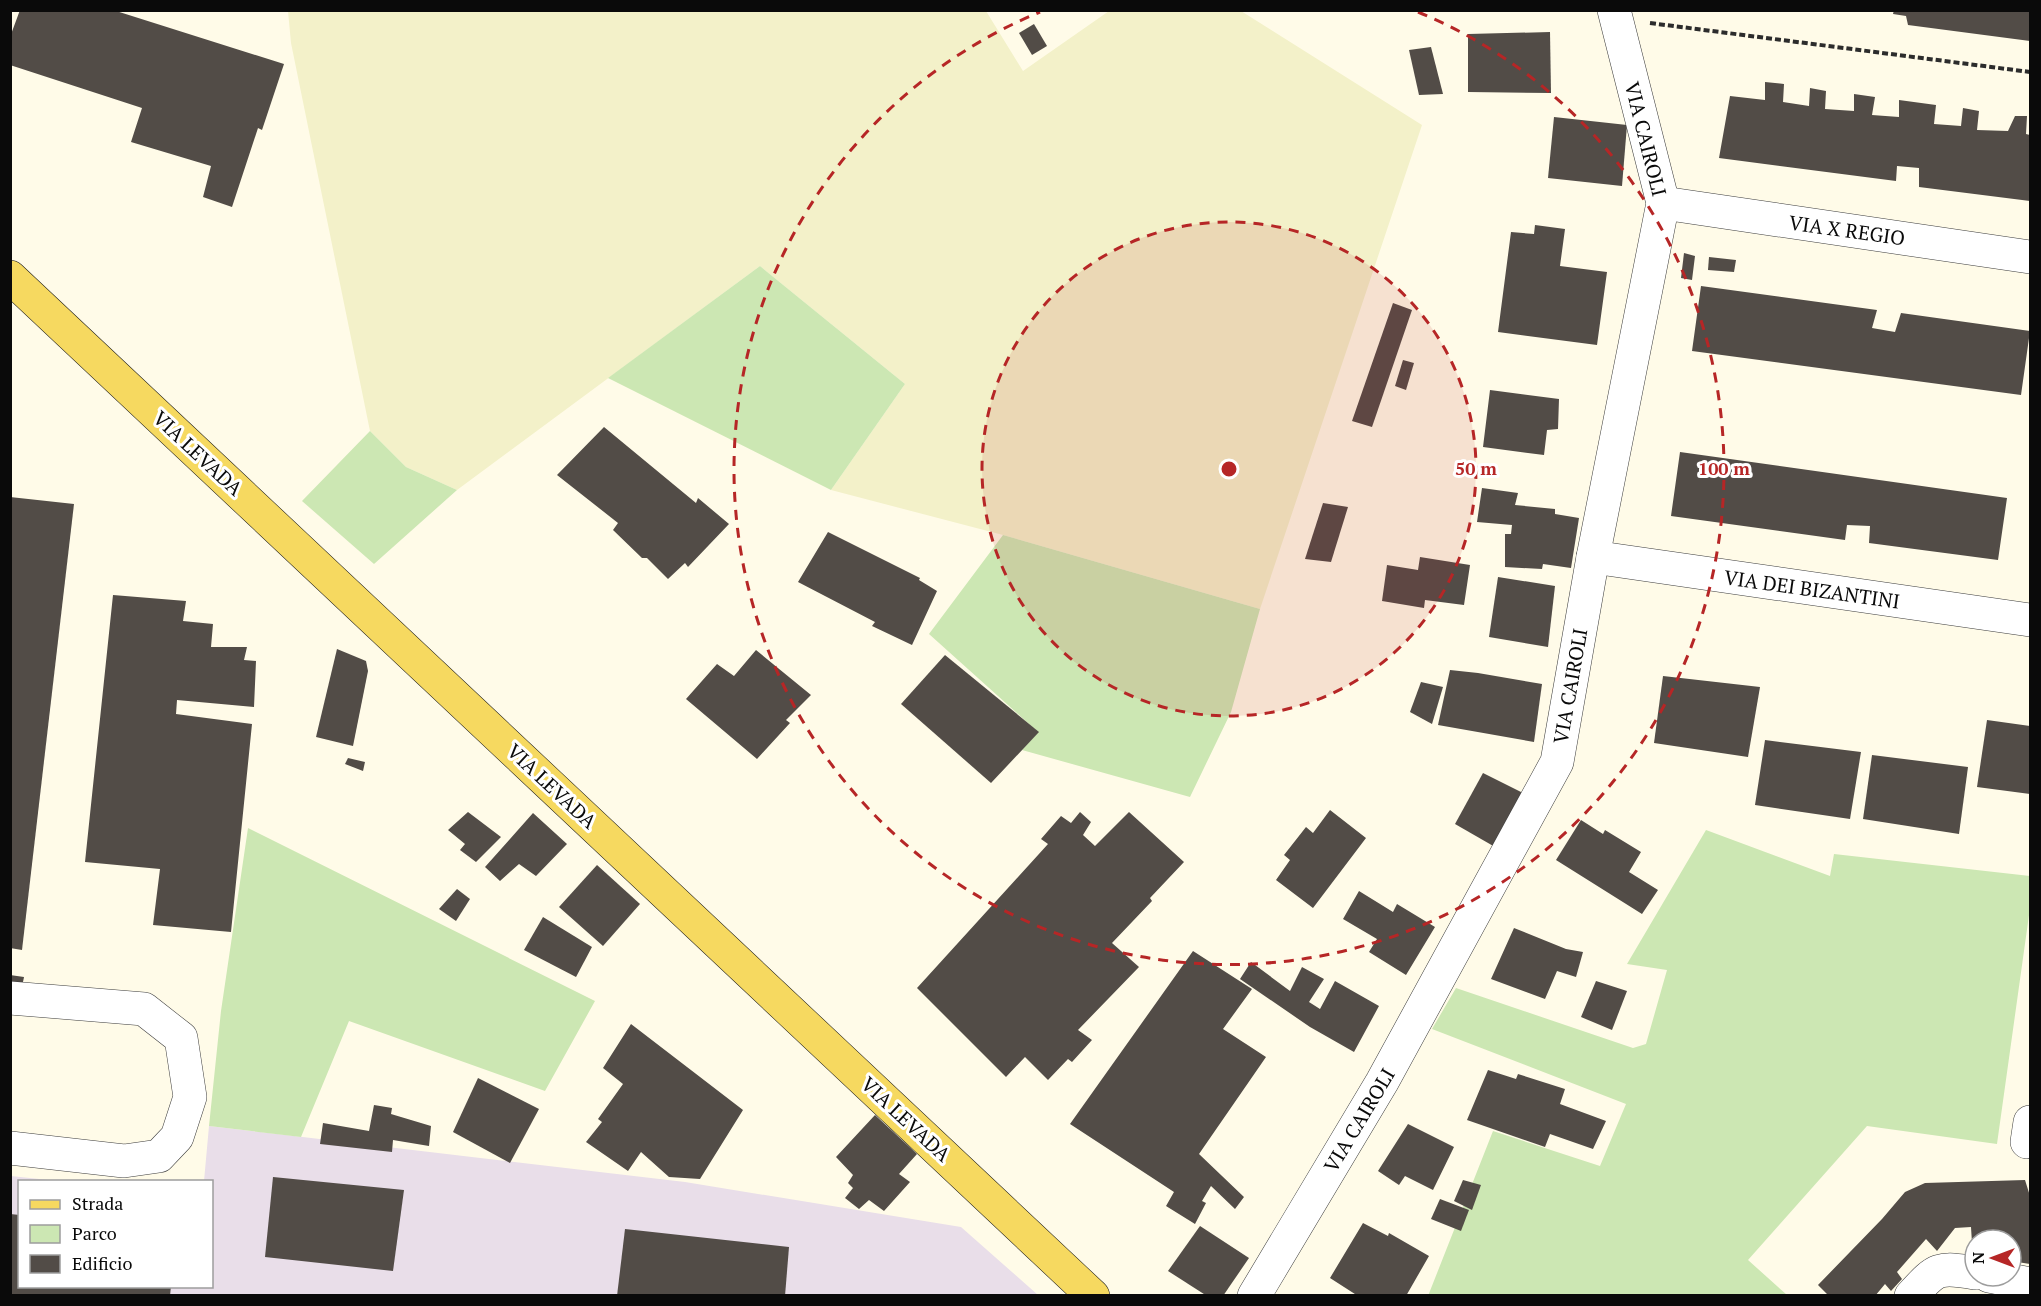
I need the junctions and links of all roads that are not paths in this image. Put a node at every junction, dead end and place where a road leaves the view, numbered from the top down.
1 (1615, 14) edge
2 (1663, 203) junction
3 (2031, 257) edge
4 (10, 276) edge
5 (1593, 557) junction
6 (2031, 621) edge
7 (10, 998) edge
8 (10, 1148) edge
9 (1963, 1271) edge
10 (1093, 1296) edge
11 (1254, 1296) edge
12 (1911, 1296) edge

1 - 2 street, VIA CAIROLI
2 - 3 street, VIA X REGIO
2 - 5 street, VIA CAIROLI
4 - 10 main road, VIA LEVADA
5 - 6 street, VIA DEI BIZANTINI
5 - 11 street, VIA CAIROLI
7 - 8 street
9 - 12 street

